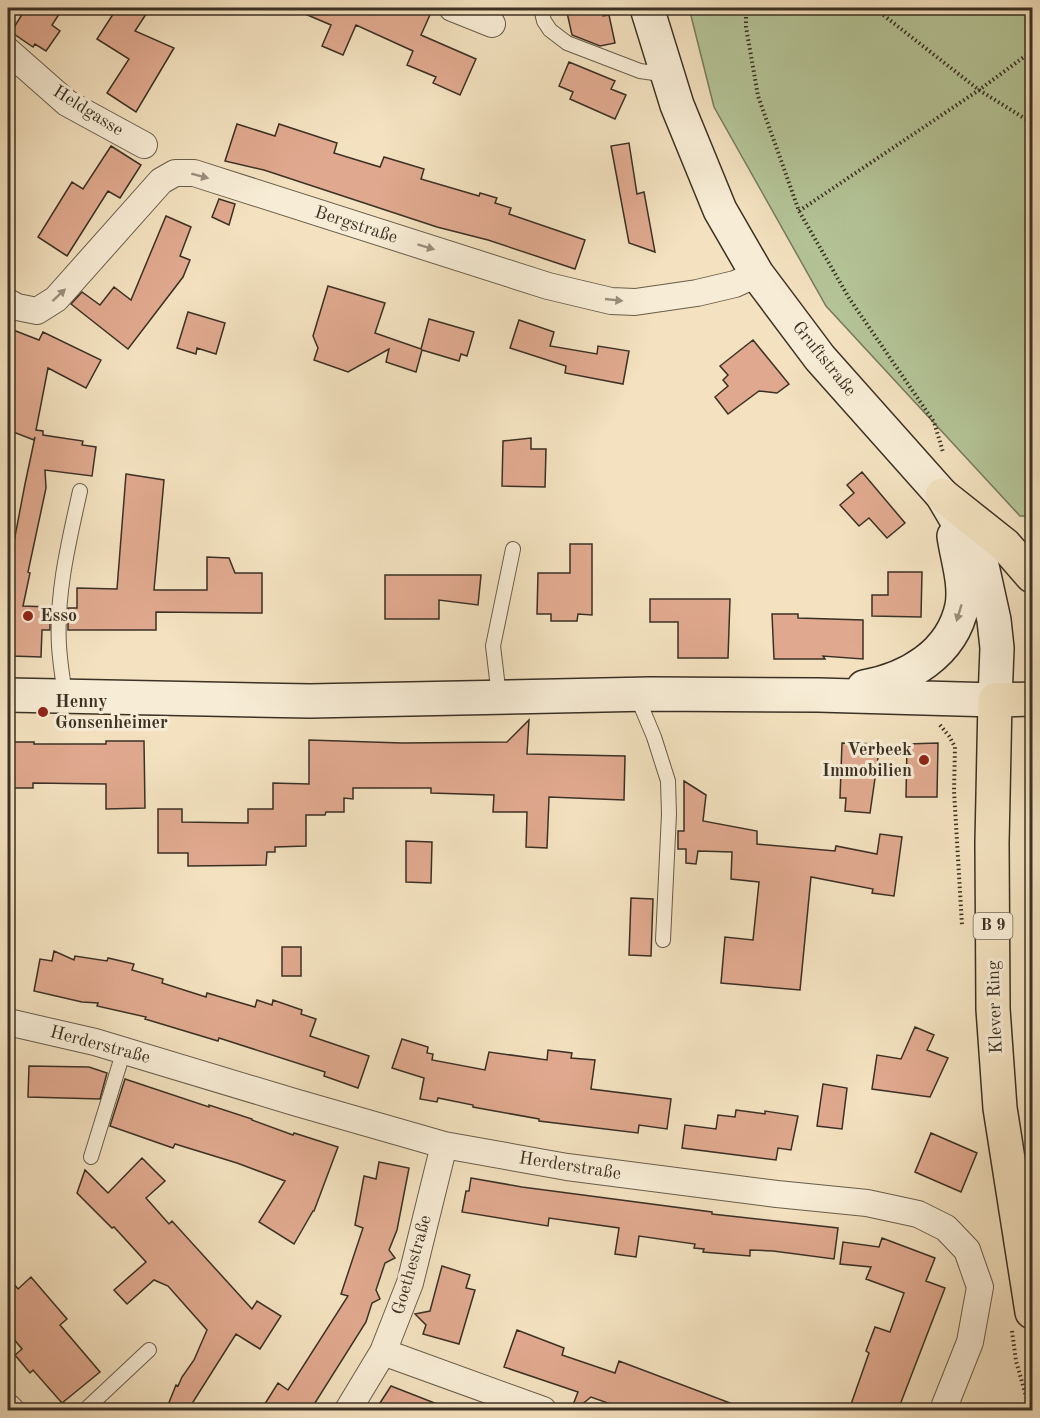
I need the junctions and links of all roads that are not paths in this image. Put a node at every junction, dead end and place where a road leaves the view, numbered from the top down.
1 (452, 8) edge
2 (541, 8) edge
3 (647, 8) edge
4 (492, 24) dead end
5 (8, 51) edge
6 (668, 75) junction
7 (144, 145) dead end
8 (757, 274) junction
9 (8, 302) edge
10 (80, 490) dead end
11 (945, 501) junction
12 (513, 549) dead end
13 (1032, 576) edge
14 (636, 694) junction
15 (8, 695) edge
16 (818, 695) junction
17 (65, 696) junction
18 (499, 696) junction
19 (1032, 699) edge
20 (994, 700) junction
21 (663, 940) dead end
22 (8, 1022) edge
23 (123, 1050) junction
24 (444, 1145) junction
25 (91, 1156) dead end
26 (1032, 1312) edge
27 (149, 1350) dead end
28 (383, 1352) junction
29 (8, 1407) edge
30 (11, 1410) edge
31 (85, 1410) edge
32 (348, 1410) edge
33 (543, 1410) edge
34 (943, 1410) edge

1 - 4 street
2 - 6 lane
3 - 6 main road, Gruftstraße
5 - 7 street, Heldgasse
6 - 8 main road, Gruftstraße
9 -> 8 street, Bergstraße
8 - 11 main road, Gruftstraße
10 - 17 lane
11 - 13 main road
11 -> 16 main road
11 - 20 main road, Gruftstraße
12 - 18 lane
14 - 16 main road
14 - 18 main road
14 - 21 lane
15 - 17 main road
16 - 20 main road
17 - 18 main road
19 - 20 main road
20 - 26 main road, Klever Ring / B 9
22 - 23 street, Herderstraße
23 - 24 street, Herderstraße
23 - 25 lane
24 - 28 street, Goethestraße
24 - 34 street, Herderstraße
27 - 31 lane
28 - 32 street, Goethestraße
28 - 33 street
29 - 30 street

